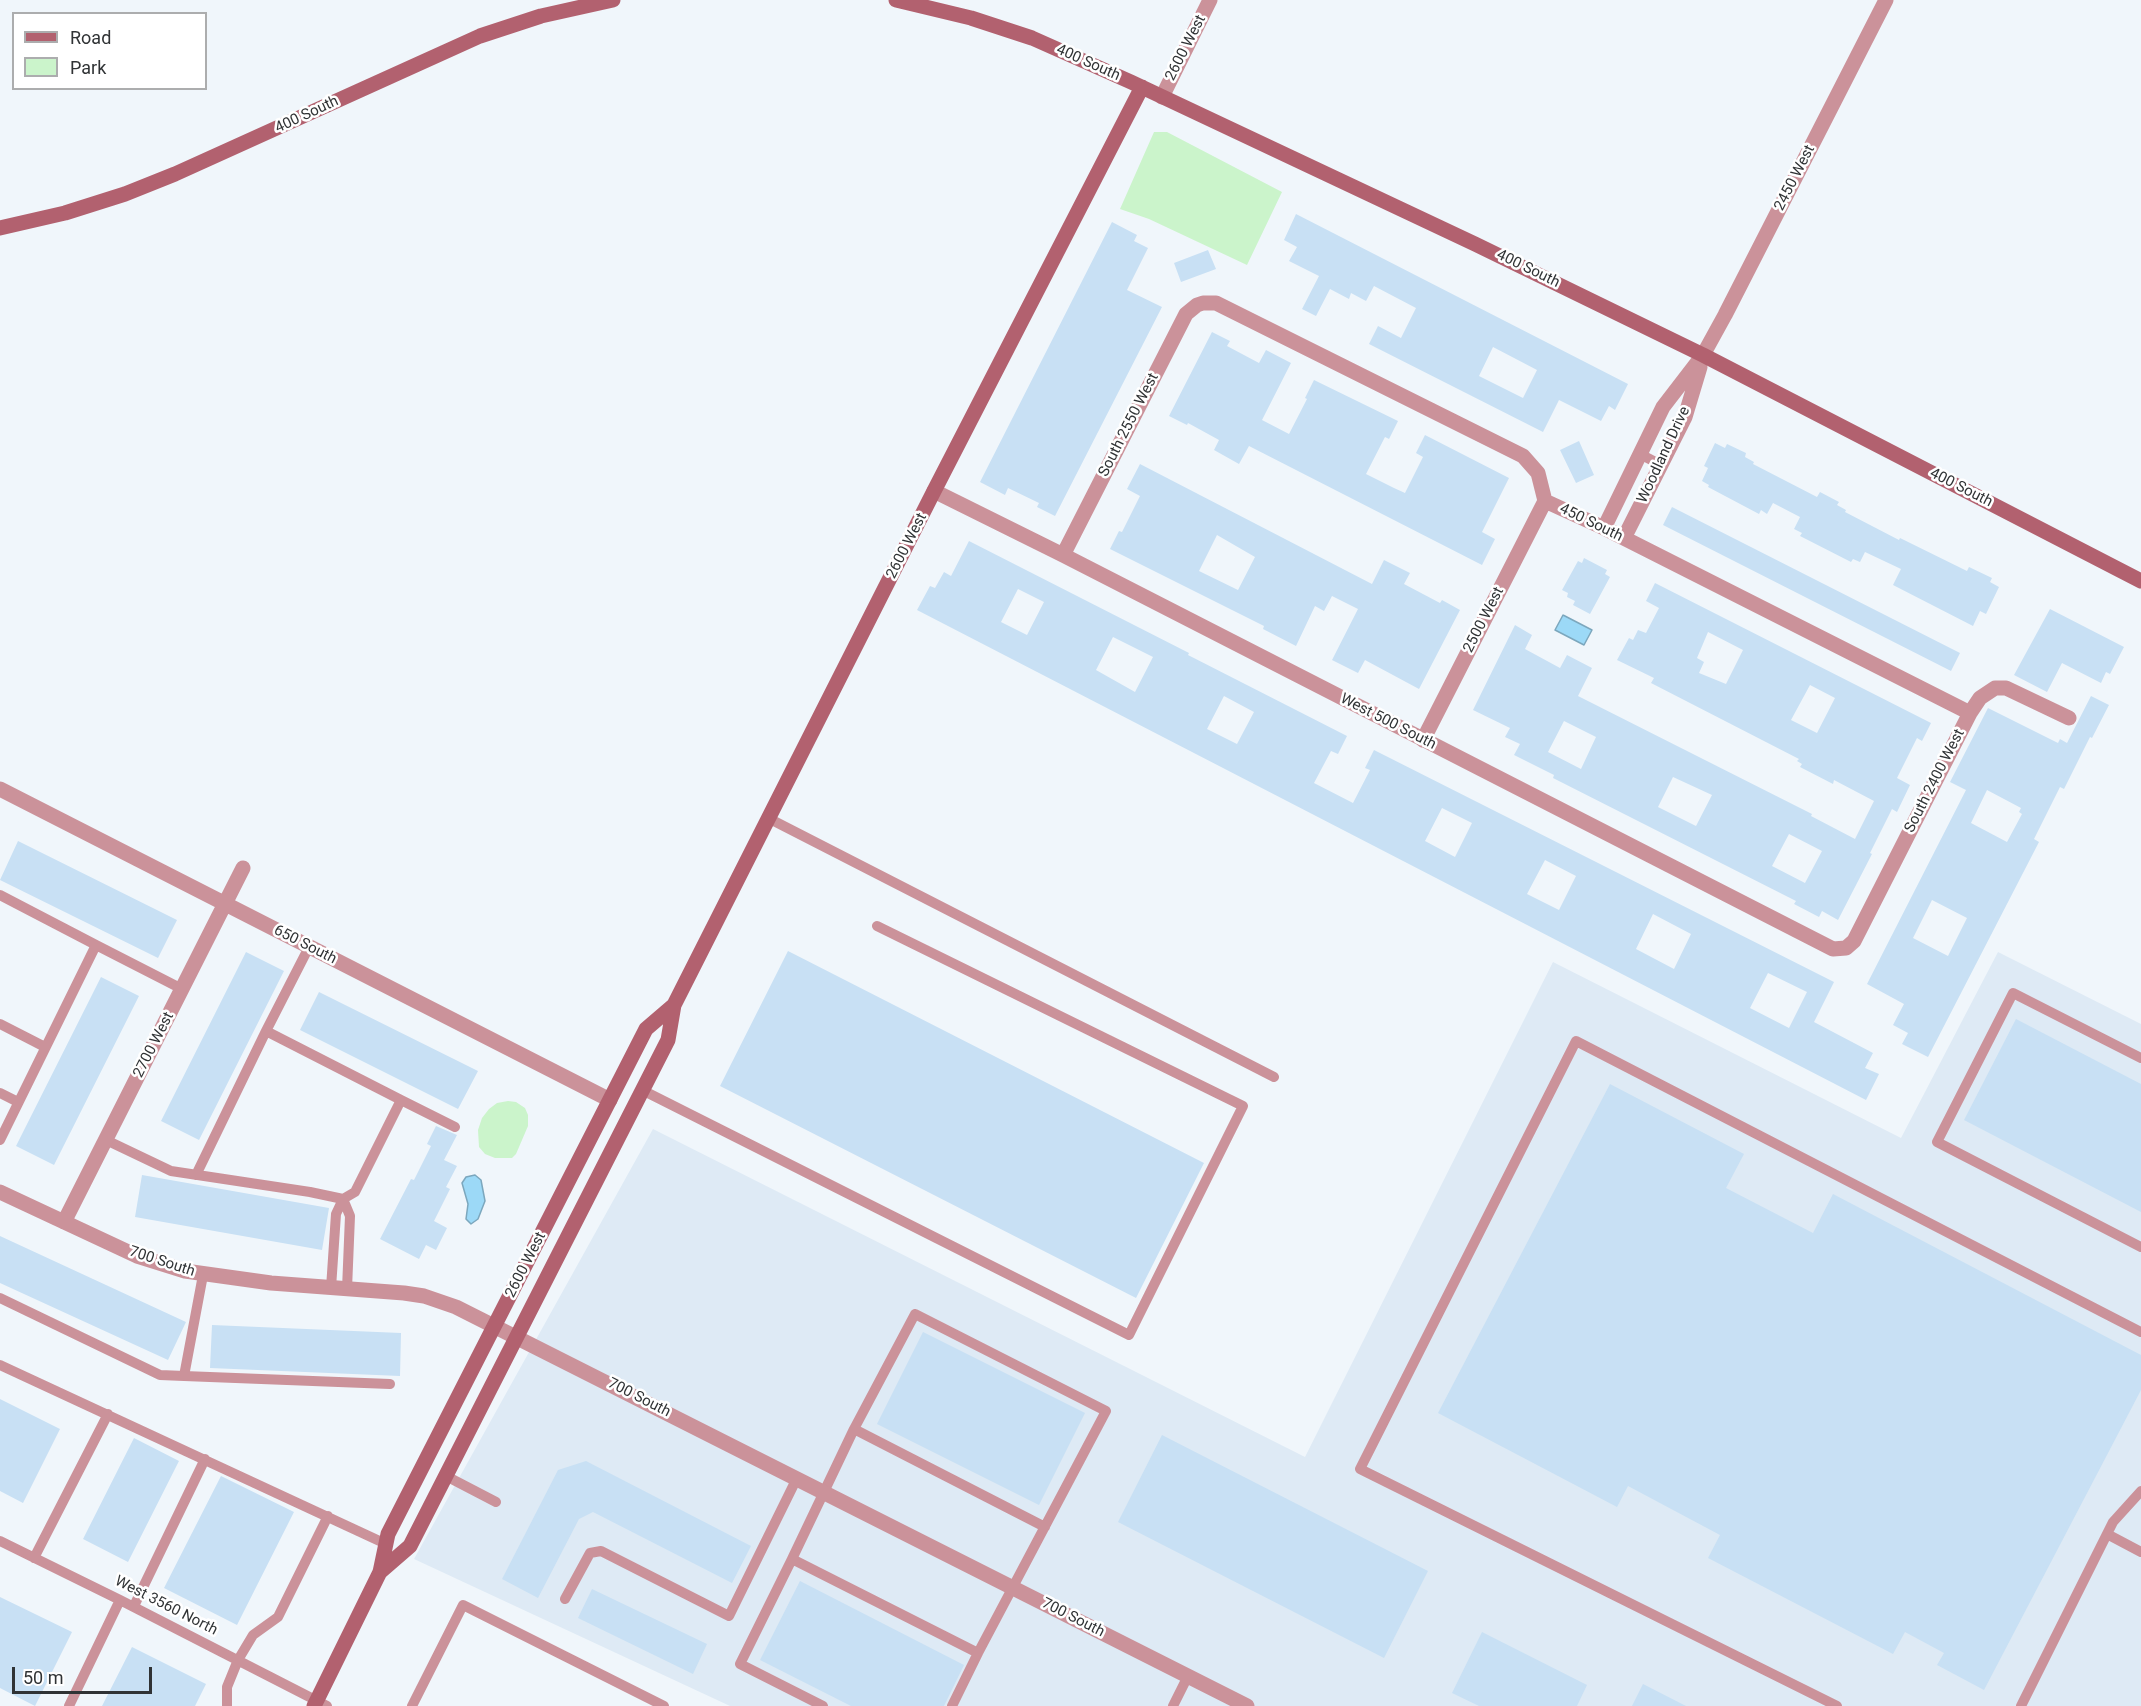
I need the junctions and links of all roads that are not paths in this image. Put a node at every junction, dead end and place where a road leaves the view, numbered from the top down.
1 (613, 0) edge
2 (896, 0) edge
3 (1210, 0) edge
4 (1886, 0) edge
5 (1142, 87) junction
6 (1162, 97) junction
7 (0, 228) edge
8 (1203, 303) joint
9 (1703, 355) junction
10 (1640, 454) junction
11 (1661, 465) junction
12 (934, 491) junction
13 (1545, 501) junction
14 (1604, 528) junction
15 (1624, 538) junction
16 (1063, 555) junction
17 (2141, 581) edge
18 (1970, 713) junction
19 (2069, 718) dead end
20 (1423, 740) junction
21 (0, 789) edge
22 (770, 819) junction
23 (243, 868) dead end
24 (0, 895) edge
25 (224, 904) junction
26 (878, 926) dead end
27 (96, 945) junction
28 (309, 947) junction
29 (1842, 949) joint
30 (182, 989) junction
31 (674, 1005) junction
32 (0, 1024) edge
33 (266, 1031) junction
34 (45, 1047) junction
35 (2141, 1059) edge
36 (1275, 1077) dead end
37 (642, 1090) junction
38 (0, 1093) edge
39 (401, 1100) junction
40 (610, 1100) junction
41 (18, 1102) junction
42 (454, 1128) dead end
43 (0, 1140) edge
44 (106, 1140) junction
45 (196, 1175) junction
46 (0, 1192) edge
47 (343, 1199) junction
48 (64, 1222) junction
49 (2141, 1247) edge
50 (203, 1275) junction
51 (331, 1288) junction
52 (347, 1289) junction
53 (0, 1298) edge
54 (495, 1326) junction
55 (2141, 1332) edge
56 (517, 1336) junction
57 (0, 1365) edge
58 (184, 1376) junction
59 (390, 1384) dead end
60 (108, 1414) junction
61 (854, 1429) junction
62 (205, 1459) junction
63 (446, 1476) junction
64 (797, 1478) junction
65 (2141, 1491) edge
66 (825, 1492) junction
67 (496, 1502) dead end
68 (328, 1516) junction
69 (1045, 1527) junction
70 (2107, 1534) junction
71 (387, 1539) junction
72 (0, 1541) edge
73 (2141, 1551) edge
74 (34, 1558) junction
75 (792, 1559) junction
76 (380, 1572) junction
77 (1012, 1587) junction
78 (565, 1599) dead end
79 (120, 1600) junction
80 (134, 1606) junction
81 (978, 1653) junction
82 (238, 1660) junction
83 (1188, 1676) junction
84 (319, 1704) edge
85 (416, 1705) edge
86 (69, 1706) edge
87 (227, 1706) edge
88 (664, 1706) edge
89 (823, 1706) edge
90 (952, 1706) edge
91 (1173, 1706) edge
92 (1247, 1706) edge
93 (1838, 1706) edge
94 (2021, 1706) edge

1 - 7 street, 400 South
2 - 5 street, 400 South
3 - 6 street, 2600 West
4 - 9 street, 2450 West
5 - 6 street, 400 South
5 - 12 street, 2600 West
6 - 9 street, 400 South
8 - 13 street, 450 South
8 - 16 street, South 2550 West
9 - 10 street, Woodland Drive
9 - 11 street, Woodland Drive
9 - 17 street, 400 South
10 - 11 lane
10 - 14 street, Woodland Drive
11 - 15 street, Woodland Drive
12 - 16 street, West 500 South
12 - 22 street, 2600 West
13 - 14 street, 450 South
13 - 20 street, 2500 West
14 - 15 street, 450 South
15 - 18 street, 450 South
16 - 20 street, West 500 South
18 - 19 street, South 2400 West
18 - 29 street, South 2400 West
20 - 29 street, West 500 South
21 - 25 street, 650 South
22 - 31 street, 2600 West
22 - 36 lane
23 - 25 street, 2700 West
24 - 27 lane
25 - 28 street, 650 South
25 - 30 street, 2700 West
26 - 37 lane
27 - 30 lane
27 - 34 lane
28 - 33 lane
28 - 40 street, 650 South
30 - 44 street, 2700 West
31 - 37 street, 2600 West
31 - 40 street, 2600 West
32 - 34 lane
33 - 39 lane
33 - 45 lane
34 - 41 lane
35 - 49 lane
37 - 56 street, 2600 West
38 - 41 lane
39 - 42 lane
39 - 47 lane
40 - 54 street, 2600 West
41 - 43 lane
44 - 45 lane
44 - 48 street, 2700 West
45 - 47 lane
46 - 48 street, 700 South
47 - 51 lane
47 - 52 lane
48 - 50 street, 700 South
50 - 51 street, 700 South
50 - 58 lane
51 - 52 street, 700 South
52 - 54 street, 700 South
53 - 58 lane
54 - 56 street, 700 South
54 - 71 street, 2600 West
55 - 93 lane
56 - 63 street, 2600 West
56 - 64 street, 700 South
57 - 60 lane
58 - 59 lane
60 - 62 lane
60 - 74 lane
61 - 66 lane
61 - 69 lane
61 - 69 lane
62 - 68 lane
62 - 80 lane
63 - 67 lane
63 - 76 street, 2600 West
64 - 66 street, 700 South
64 - 78 lane
65 - 70 lane
66 - 75 lane
66 - 77 street, 700 South
68 - 71 lane
68 - 82 lane
69 - 77 lane
70 - 73 lane
70 - 94 lane
71 - 76 street, 2600 West
72 - 74 lane, West 3560 North
74 - 79 lane, West 3560 North
75 - 81 lane
75 - 89 lane
76 - 84 street
77 - 81 lane
77 - 83 street, 700 South
79 - 80 lane, West 3560 North
79 - 86 lane
80 - 82 lane, West 3560 North
81 - 90 lane
82 - 84 lane, West 3560 North
82 - 87 lane
83 - 91 lane
83 - 92 street, 700 South
85 - 88 lane

